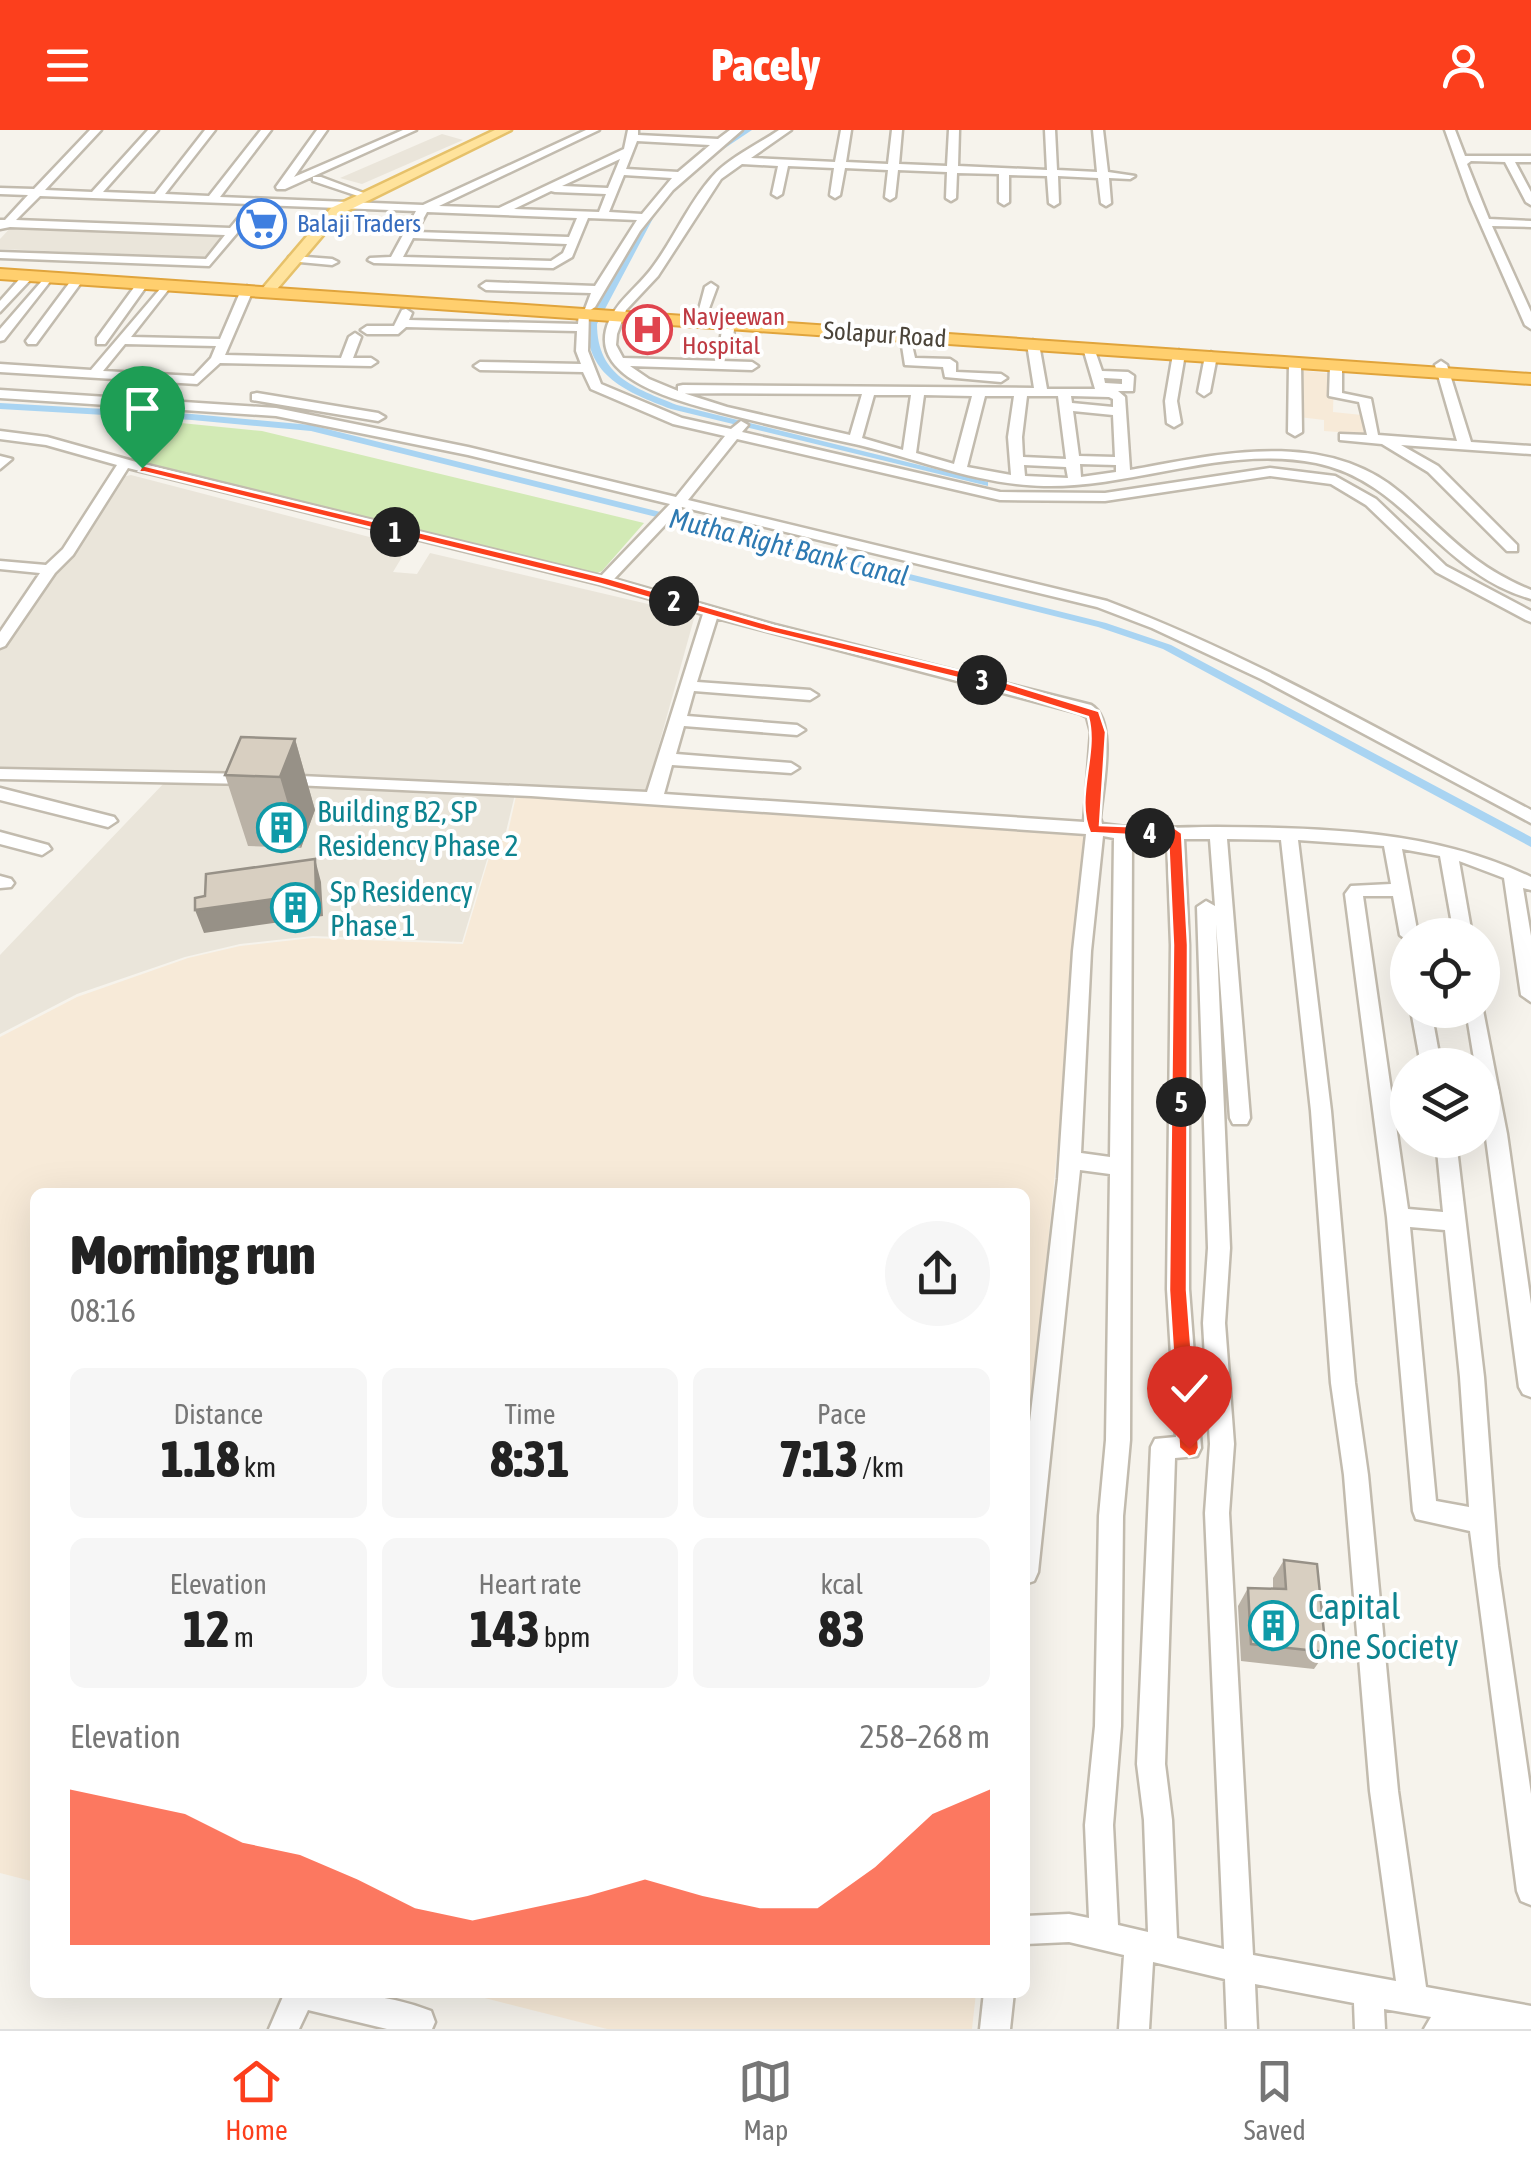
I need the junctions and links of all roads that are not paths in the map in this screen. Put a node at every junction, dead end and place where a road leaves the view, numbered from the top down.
1 (96, 130) edge
2 (153, 130) edge
3 (210, 130) edge
4 (266, 130) edge
5 (322, 130) edge
6 (411, 130) edge
7 (505, 130) edge
8 (594, 130) edge
9 (696, 130) edge
10 (786, 130) edge
11 (846, 130) edge
12 (897, 130) edge
13 (954, 130) edge
14 (1050, 130) edge
15 (1098, 130) edge
16 (1450, 130) edge
17 (735, 131) edge
18 (631, 141) edge
19 (62, 142) dead end
20 (82, 145) junction
21 (716, 145) junction
22 (1508, 158) junction
23 (1531, 159) edge
24 (1467, 160) junction
25 (736, 161) junction
26 (782, 165) junction
27 (840, 166) junction
28 (893, 168) junction
29 (952, 170) junction
30 (620, 172) junction
31 (1004, 172) junction
32 (1053, 174) junction
33 (677, 175) junction
34 (1103, 175) junction
35 (1130, 176) dead end
36 (342, 177) dead end
37 (317, 179) dead end
38 (1526, 180) edge
39 (635, 185) dead end
40 (282, 187) junction
41 (666, 187) junction
42 (548, 188) junction
43 (379, 189) junction
44 (0, 191) edge
45 (36, 193) junction
46 (777, 194) dead end
47 (95, 195) junction
48 (364, 196) junction
49 (611, 196) junction
50 (835, 196) dead end
51 (890, 197) dead end
52 (157, 198) junction
53 (951, 198) dead end
54 (212, 200) junction
55 (264, 202) junction
56 (1004, 202) dead end
57 (1531, 202) edge
58 (1054, 203) dead end
59 (1106, 203) dead end
60 (653, 204) junction
61 (343, 206) junction
62 (422, 209) junction
63 (498, 212) junction
64 (584, 215) junction
65 (603, 215) junction
66 (643, 217) junction
67 (2, 222) edge
68 (1492, 222) junction
69 (1531, 224) edge
70 (235, 232) junction
71 (409, 235) junction
72 (574, 241) junction
73 (0, 255) edge
74 (293, 259) junction
75 (374, 260) dead end
76 (395, 261) junction
77 (332, 262) dead end
78 (0, 271) edge
79 (28, 276) junction
80 (48, 278) junction
81 (77, 280) junction
82 (142, 284) junction
83 (166, 285) junction
84 (486, 286) dead end
85 (711, 287) dead end
86 (270, 288) junction
87 (248, 290) junction
88 (410, 302) junction
89 (0, 308) edge
90 (589, 310) junction
91 (617, 312) junction
92 (701, 314) junction
93 (403, 322) junction
94 (729, 324) junction
95 (1531, 325) edge
96 (904, 336) junction
97 (0, 337) edge
98 (124, 340) junction
99 (32, 341) dead end
100 (101, 341) dead end
101 (224, 343) junction
102 (726, 343) dead end
103 (1033, 344) junction
104 (1088, 348) junction
105 (1179, 354) junction
106 (1211, 356) junction
107 (217, 359) junction
108 (346, 361) junction
109 (371, 362) dead end
110 (620, 362) junction
111 (1294, 363) junction
112 (480, 366) dead end
113 (752, 366) dead end
114 (1336, 366) junction
115 (0, 368) edge
116 (586, 368) junction
117 (1442, 369) junction
118 (94, 374) junction
119 (1094, 374) dead end
120 (1531, 375) edge
121 (638, 377) junction
122 (1040, 386) junction
123 (661, 390) junction
124 (752, 390) junction
125 (775, 390) junction
126 (804, 390) junction
127 (918, 390) junction
128 (861, 391) junction
129 (980, 391) junction
130 (1021, 392) junction
131 (1204, 392) dead end
132 (0, 394) edge
133 (1064, 399) junction
134 (181, 406) junction
135 (378, 417) dead end
136 (750, 417) junction
137 (1174, 423) dead end
138 (788, 424) junction
139 (734, 432) junction
140 (1295, 432) dead end
141 (0, 436) edge
142 (1379, 437) junction
143 (1344, 438) dead end
144 (848, 439) junction
145 (1465, 444) junction
146 (1531, 450) edge
147 (909, 455) junction
148 (1016, 461) junction
149 (1072, 462) junction
150 (125, 463) junction
151 (960, 467) junction
152 (1123, 468) junction
153 (1018, 481) junction
154 (1075, 481) junction
155 (678, 503) junction
156 (1512, 548) dead end
157 (0, 565) edge
158 (50, 570) junction
159 (604, 581) junction
160 (1531, 595) edge
161 (711, 611) junction
162 (1531, 617) edge
163 (0, 643) edge
164 (688, 686) junction
165 (810, 696) dead end
166 (678, 720) junction
167 (797, 730) dead end
168 (666, 759) junction
169 (791, 768) dead end
170 (0, 774) edge
171 (0, 794) edge
172 (654, 798) junction
173 (1531, 817) edge
174 (108, 821) dead end
175 (1094, 830) junction
176 (1123, 833) junction
177 (1175, 833) junction
178 (1218, 833) junction
179 (1289, 835) junction
180 (0, 838) edge
181 (1392, 843) junction
182 (42, 848) dead end
183 (1448, 851) junction
184 (1512, 873) junction
185 (1531, 884) edge
186 (1401, 890) junction
187 (1206, 906) dead end
188 (1406, 918) edge
189 (1460, 918) edge
190 (1531, 995) edge
191 (1479, 1028) edge
192 (1240, 1118) dead end
193 (1448, 1158) edge
194 (1070, 1160) junction
195 (1120, 1167) junction
196 (1398, 1217) junction
197 (1455, 1222) junction
198 (1531, 1387) edge
199 (1482, 1521) junction
200 (1030, 1531) edge
201 (1531, 1892) edge
202 (1030, 1930) edge
203 (1104, 1936) junction
204 (1151, 1947) junction
205 (1242, 1968) junction
206 (1369, 1990) junction
207 (298, 1998) edge
208 (317, 1998) edge
209 (998, 1998) edge
210 (1413, 1998) junction
211 (1531, 2021) edge
212 (420, 2022) dead end
213 (284, 2029) edge
214 (995, 2029) edge
215 (1134, 2029) edge
216 (1242, 2029) edge
217 (1370, 2029) edge
218 (1438, 2029) edge
219 (1482, 2029) edge

1 - 20 street
2 - 47 street
3 - 52 street
4 - 54 street
5 - 40 street
6 - 40 street
7 - 43 main road
8 - 62 street
9 - 17 street
10 - 25 street
11 - 27 street
12 - 28 street
13 - 29 street
14 - 32 street
15 - 34 street
16 - 24 street
17 - 21 street
18 - 21 street
18 - 30 street
18 - 42 street
19 - 20 street
20 - 45 street
21 - 33 street
22 - 23 street
22 - 24 street
22 - 38 street
24 - 68 street
25 - 26 street
25 - 91 street
26 - 27 street
26 - 46 street
27 - 28 street
27 - 50 street
28 - 29 street
28 - 51 street
29 - 31 street
29 - 53 street
30 - 33 street
30 - 49 street
31 - 32 street
31 - 56 street
32 - 34 street
32 - 58 street
33 - 41 street
34 - 35 street
34 - 59 street
36 - 43 street
37 - 48 street
38 - 57 street
39 - 41 street
40 - 55 street
41 - 60 street
42 - 49 street
42 - 63 street
43 - 48 main road
44 - 45 street
45 - 47 street
45 - 67 street
47 - 52 street
48 - 61 main road
49 - 60 street
49 - 65 street
52 - 54 street
54 - 55 street
55 - 61 street
55 - 70 street
60 - 66 street
61 - 62 street
61 - 74 main road
62 - 63 street
62 - 71 street
63 - 64 street
64 - 65 street
64 - 72 street
65 - 66 street
66 - 90 street
67 - 70 street
68 - 69 street
68 - 95 street
70 - 73 street
71 - 72 street
71 - 76 street
72 - 76 street
74 - 77 street
74 - 86 main road
75 - 76 street
78 - 79 highway, Solapur Road
78 - 86 highway, Solapur Road
79 - 80 highway, Solapur Road
79 - 89 street
80 - 81 highway, Solapur Road
80 - 97 street
81 - 82 highway, Solapur Road
81 - 99 street
82 - 83 highway, Solapur Road
82 - 100 street
83 - 87 highway, Solapur Road
83 - 98 street
84 - 90 street
85 - 92 street
86 - 87 highway, Solapur Road
86 - 88 highway, Solapur Road
86 - 90 highway, Solapur Road
87 - 101 street
88 - 90 highway, Solapur Road
88 - 93 street
90 - 91 highway, Solapur Road
90 - 93 street
90 - 116 street
91 - 92 highway, Solapur Road
91 - 94 highway, Solapur Road
91 - 110 street
92 - 117 highway, Solapur Road
93 - 108 street
94 - 96 highway, Solapur Road
94 - 102 street
96 - 103 highway, Solapur Road
96 - 122 street
98 - 101 street
98 - 118 street
101 - 107 street
103 - 104 highway, Solapur Road
103 - 122 street
104 - 105 highway, Solapur Road
104 - 119 street
105 - 106 highway, Solapur Road
105 - 137 street
106 - 111 highway, Solapur Road
106 - 131 street
107 - 108 street
107 - 118 street
108 - 109 street
110 - 113 street
110 - 121 street
111 - 114 highway, Solapur Road
111 - 140 street
112 - 116 street
114 - 117 highway, Solapur Road
114 - 142 street
115 - 118 street
116 - 139 street
117 - 120 highway, Solapur Road
117 - 145 street
121 - 123 street
121 - 124 street
122 - 130 street
122 - 133 street
123 - 124 street
123 - 136 street
124 - 125 street
125 - 126 street
125 - 136 street
126 - 128 street
126 - 138 street
127 - 128 street
127 - 129 street
127 - 147 street
128 - 144 street
129 - 130 street
129 - 151 street
130 - 148 street
132 - 134 street
133 - 149 street
133 - 152 street
134 - 135 street
134 - 155 street
136 - 138 street
136 - 139 street
138 - 144 street
139 - 155 street
139 - 162 street
141 - 150 street
142 - 143 street
142 - 145 street
142 - 156 street
144 - 147 street
145 - 146 street
147 - 151 street
148 - 149 street
148 - 153 street
149 - 152 street
149 - 154 street
150 - 158 street
150 - 159 street
151 - 153 street
152 - 154 street
152 - 160 street
153 - 154 street
155 - 159 street
155 - 173 street
157 - 158 street
158 - 163 street
159 - 161 street
161 - 164 street
161 - 175 street
164 - 165 street
164 - 166 street
166 - 167 street
166 - 168 street
168 - 169 street
168 - 172 street
170 - 172 street
171 - 174 street
172 - 175 street
175 - 176 street
175 - 194 street
176 - 177 street
176 - 195 street
177 - 178 street
177 - 204 street
178 - 179 street
178 - 192 street
179 - 181 street
179 - 210 street
180 - 182 street
181 - 183 street
181 - 186 street
183 - 184 street
183 - 189 street
184 - 185 street
184 - 190 street
186 - 188 street
186 - 196 street
187 - 205 street
191 - 198 street
193 - 197 street
194 - 195 street
194 - 200 street
195 - 203 street
196 - 197 street
196 - 199 street
197 - 199 street
199 - 201 street
202 - 203 street
203 - 204 street
204 - 205 street
204 - 215 street
205 - 206 street
205 - 216 street
206 - 210 street
206 - 217 street
207 - 213 street
208 - 212 street
209 - 214 street
210 - 211 street
218 - 219 street

